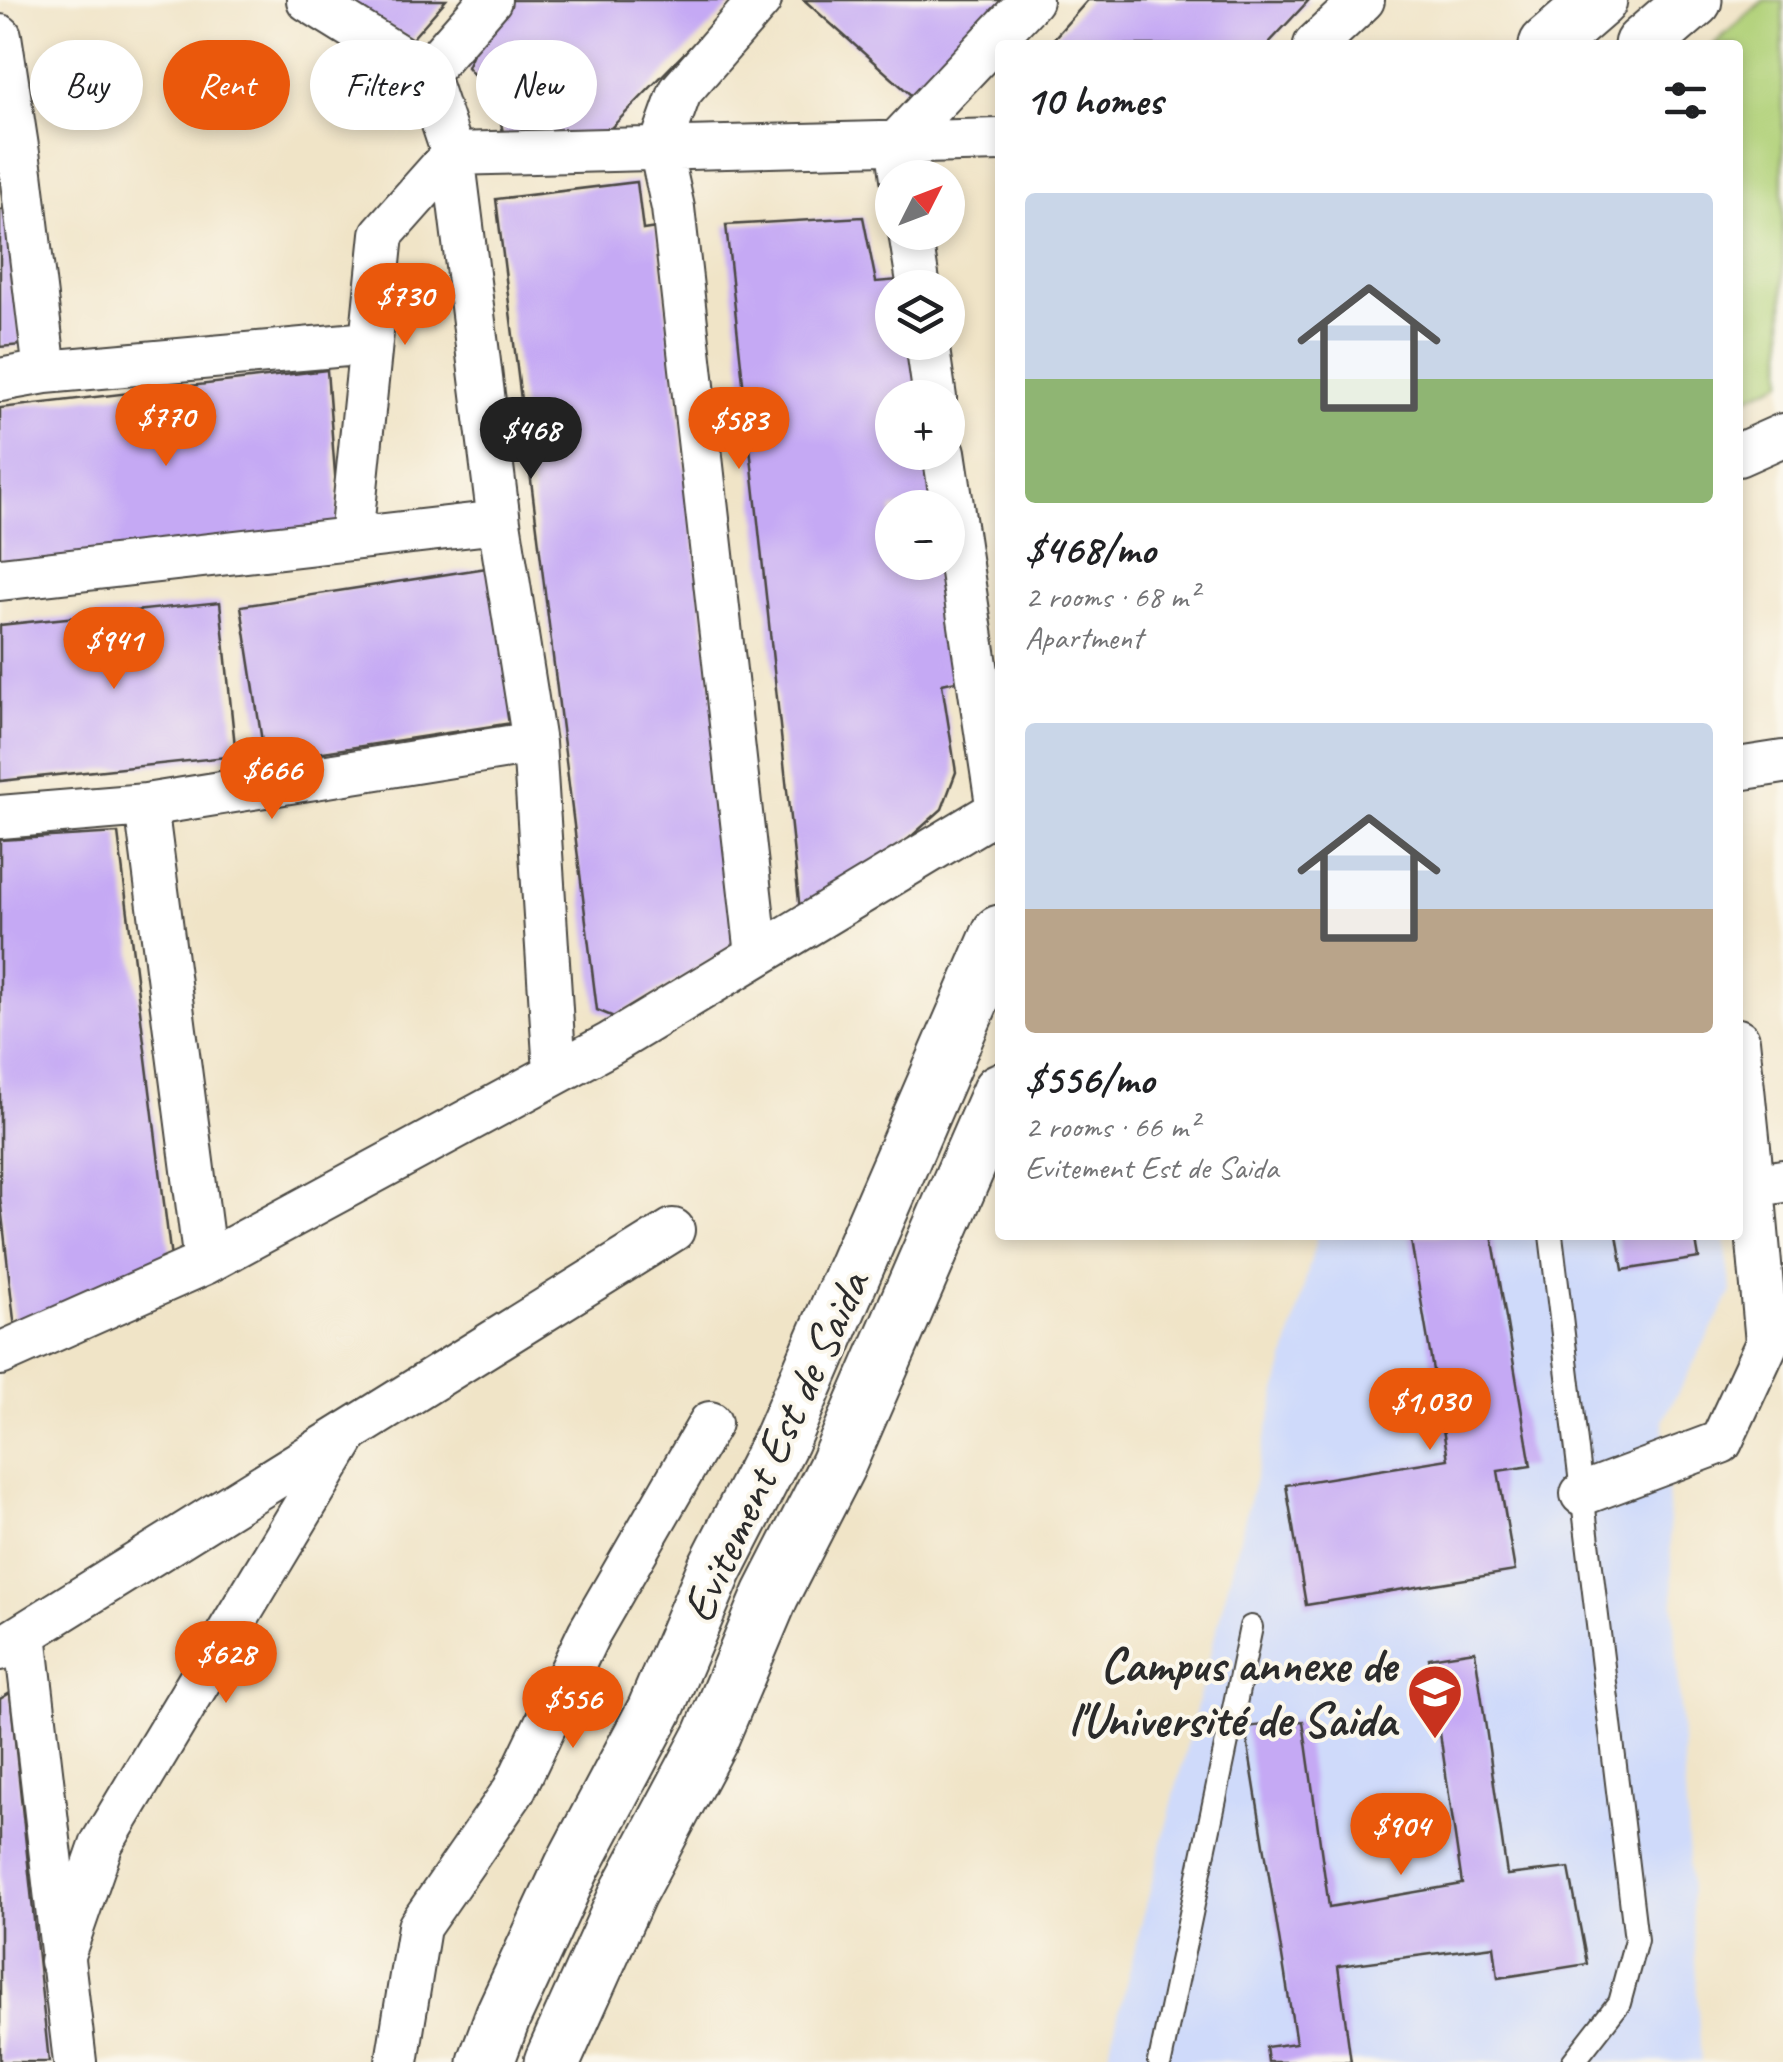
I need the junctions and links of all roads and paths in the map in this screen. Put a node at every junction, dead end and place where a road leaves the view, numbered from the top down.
1 (308, 0) edge
2 (490, 0) edge
3 (760, 0) edge
4 (1030, 0) edge
5 (1364, 0) edge
6 (1599, 0) edge
7 (1694, 0) edge
8 (0, 36) edge
9 (373, 40) edge
10 (455, 40) edge
11 (997, 40) edge
12 (1320, 40) edge
13 (1553, 40) edge
14 (1648, 40) edge
15 (995, 43) edge
16 (445, 130) edge
17 (995, 141) edge
18 (660, 148) junction
19 (453, 154) junction
20 (899, 160) edge
21 (10, 175) edge
22 (369, 343) junction
23 (45, 372) junction
24 (0, 380) edge
25 (1783, 435) edge
26 (1743, 452) edge
27 (947, 470) edge
28 (499, 522) junction
29 (351, 538) junction
30 (0, 579) edge
31 (534, 742) junction
32 (1783, 762) edge
33 (1743, 769) edge
34 (995, 784) edge
35 (146, 806) junction
36 (995, 812) edge
37 (0, 817) edge
38 (995, 945) edge
39 (758, 955) junction
40 (1743, 1064) edge
41 (556, 1072) junction
42 (995, 1103) edge
43 (1768, 1183) edge
44 (673, 1230) dead end
45 (1551, 1240) edge
46 (206, 1263) junction
47 (1775, 1347) edge
48 (0, 1354) edge
49 (710, 1422) dead end
50 (349, 1432) junction
51 (1582, 1494) junction
52 (1250, 1627) dead end
53 (13, 1642) edge
54 (62, 1960) junction
55 (76, 2062) edge
56 (397, 2062) edge
57 (486, 2062) edge
58 (552, 2062) edge
59 (1160, 2062) edge
60 (1573, 2062) edge

1 - 9 street
2 - 10 street
3 - 18 street
4 - 11 street
5 - 12 street
6 - 13 main road
7 - 14 main road
8 - 21 street
15 - 20 street
16 - 19 street
17 - 20 street
18 - 19 street
18 - 20 street
18 - 39 street
19 - 22 street
19 - 28 street
21 - 23 street
22 - 23 street
22 - 29 street
23 - 24 street
25 - 26 street
27 - 34 street
28 - 29 street
28 - 31 street
29 - 30 street
31 - 35 street
31 - 41 street
32 - 33 street
35 - 37 street
35 - 46 street
36 - 39 street
38 - 57 main road, Evitement Est de Saida
39 - 41 street
40 - 43 street
41 - 46 street
42 - 58 main road
43 - 47 street
44 - 50 street
45 - 51 lane
46 - 48 street
47 - 51 street
49 - 56 street
50 - 53 street
50 - 54 street
51 - 60 lane
52 - 59 lane
53 - 54 street
54 - 55 street

